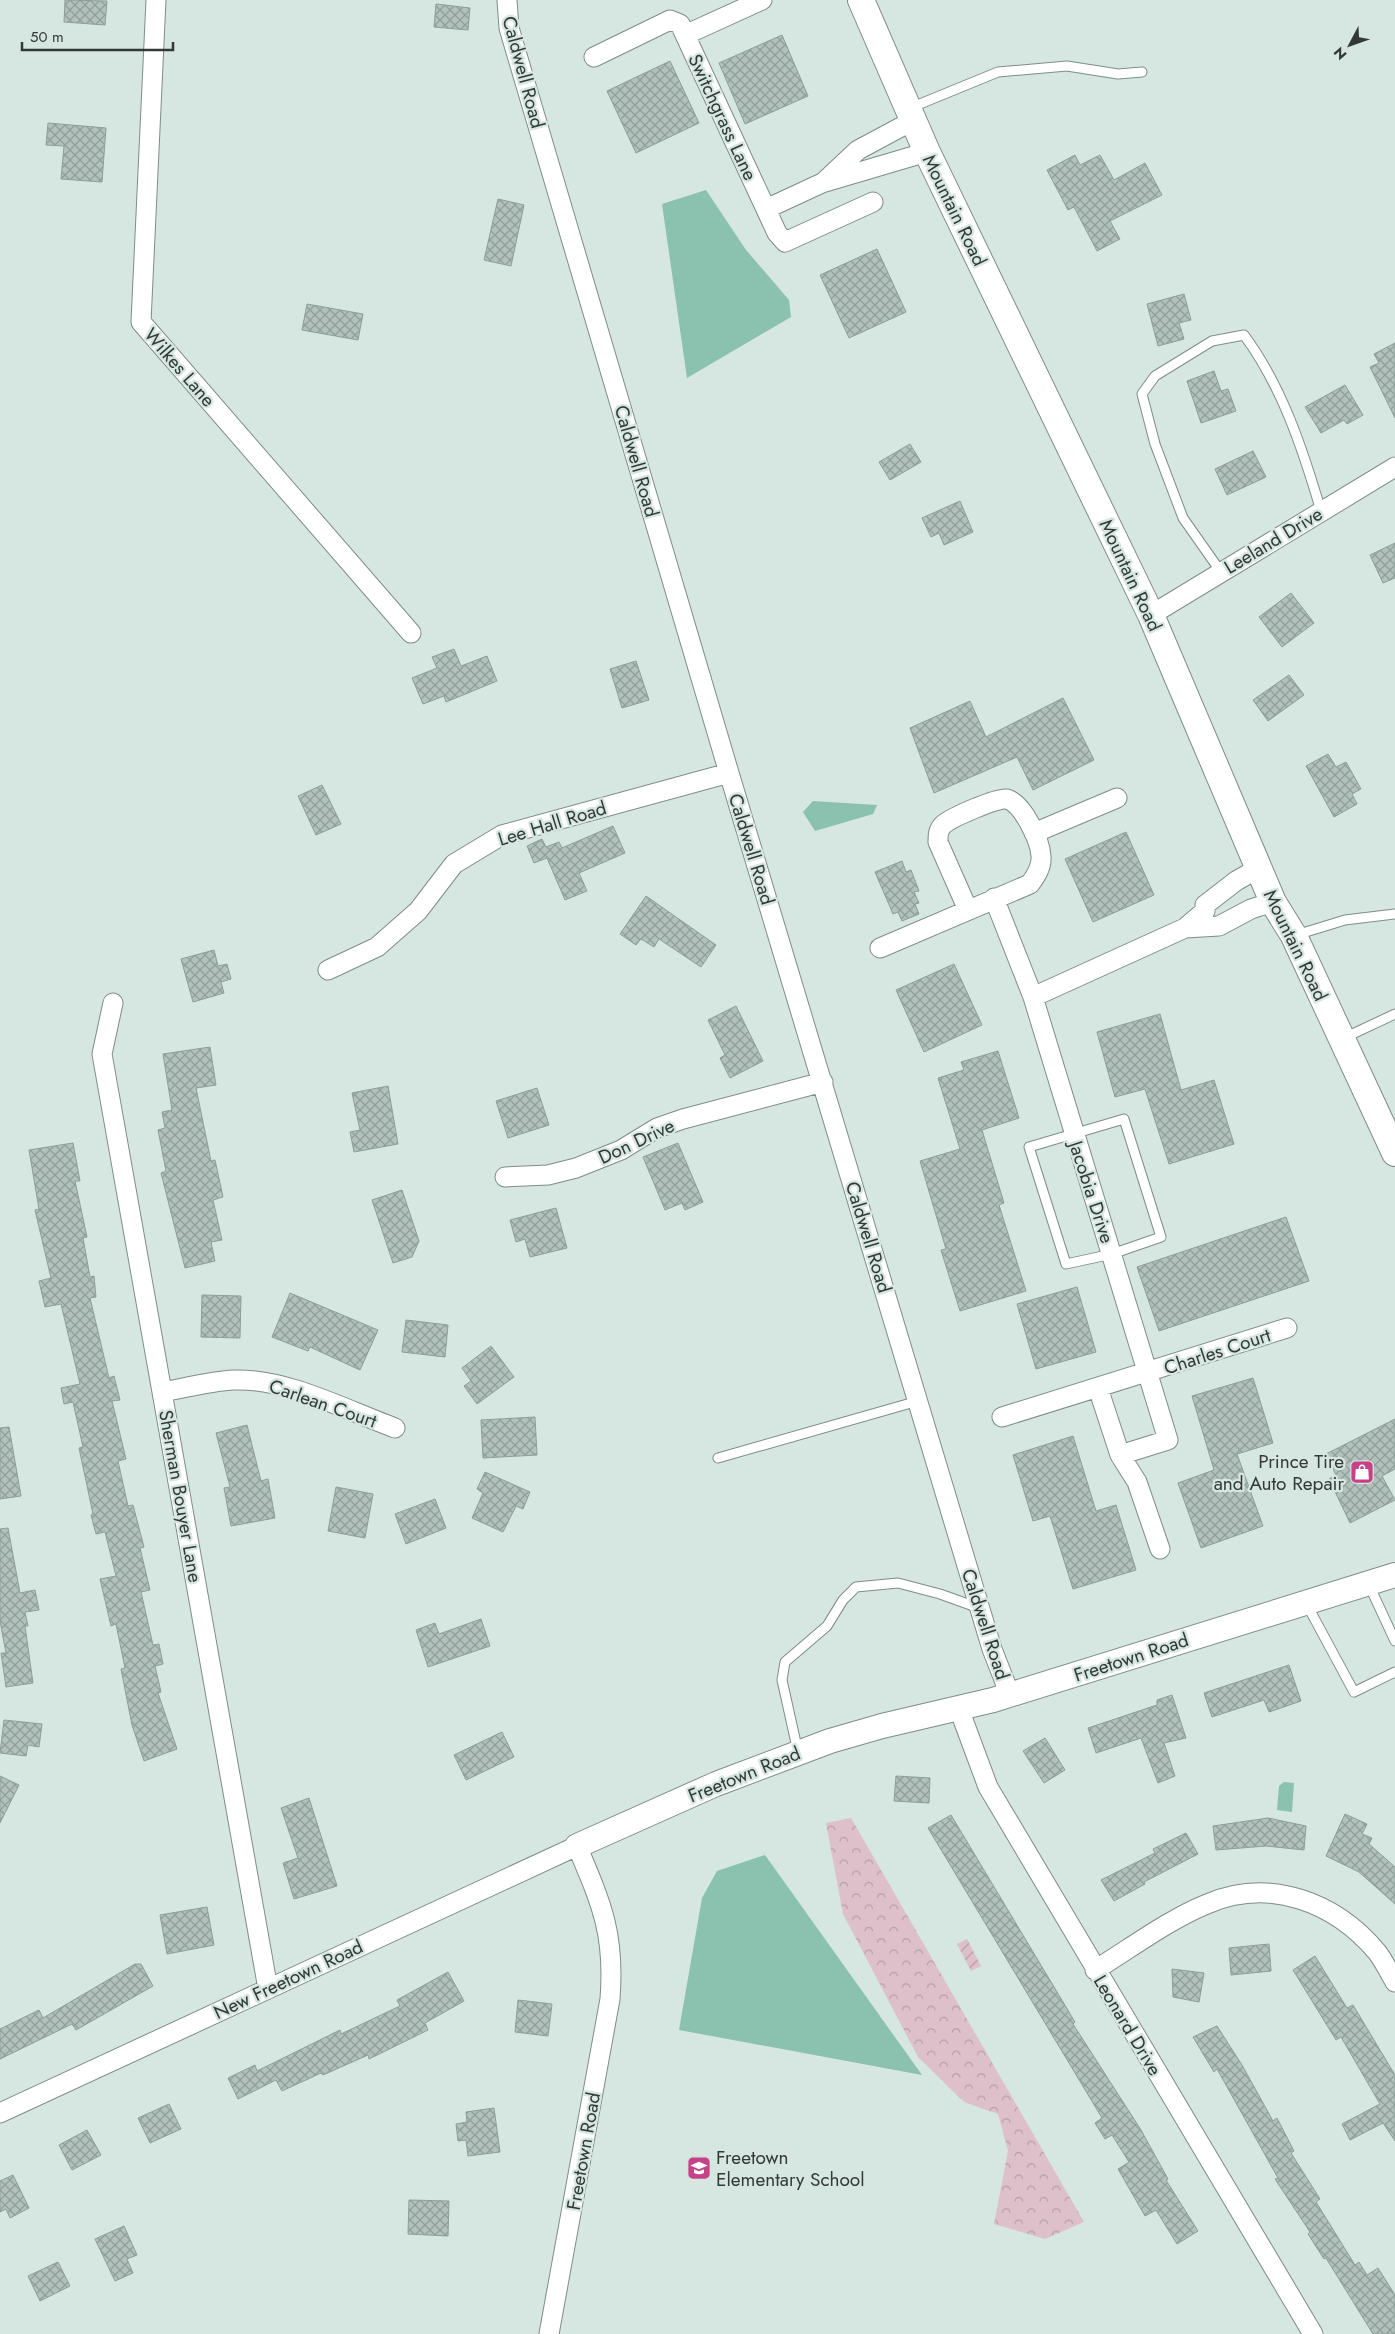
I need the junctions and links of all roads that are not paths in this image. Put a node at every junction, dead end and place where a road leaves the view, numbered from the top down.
1 (156, 0) edge
2 (507, 0) edge
3 (762, 0) edge
4 (860, 0) edge
5 (682, 30) junction
6 (594, 57) dead end
7 (1142, 72) dead end
8 (912, 114) junction
9 (927, 152) junction
10 (822, 183) junction
11 (873, 202) dead end
12 (766, 209) junction
13 (1395, 467) edge
14 (1321, 511) junction
15 (1221, 572) junction
16 (1151, 615) junction
17 (411, 633) dead end
18 (729, 774) junction
19 (1117, 798) dead end
20 (1034, 834) junction
21 (1259, 868) junction
22 (994, 898) junction
23 (1273, 902) junction
24 (968, 910) junction
25 (1395, 914) edge
26 (1185, 928) junction
27 (1294, 936) junction
28 (880, 948) dead end
29 (328, 970) dead end
30 (1033, 997) junction
31 (113, 1003) dead end
32 (1395, 1014) edge
33 (1342, 1039) junction
34 (823, 1082) junction
35 (1073, 1132) junction
36 (1395, 1153) edge
37 (505, 1177) dead end
38 (1112, 1254) junction
39 (1287, 1328) dead end
40 (1146, 1373) junction
41 (1098, 1388) junction
42 (162, 1392) junction
43 (918, 1401) junction
44 (1002, 1417) dead end
45 (395, 1428) dead end
46 (1120, 1455) junction
47 (718, 1458) dead end
48 (1160, 1549) dead end
49 (1395, 1575) edge
50 (1368, 1584) junction
51 (1306, 1603) junction
52 (979, 1608) junction
53 (1395, 1641) edge
54 (1395, 1672) edge
55 (1010, 1695) junction
56 (959, 1709) junction
57 (798, 1752) junction
58 (577, 1846) junction
59 (1095, 1970) junction
60 (1395, 1982) edge
61 (268, 1988) junction
62 (0, 2113) edge
63 (549, 2334) edge
64 (1313, 2334) edge

1 - 17 street, Wilkes Lane
2 - 18 street, Caldwell Road
3 - 5 street
4 - 8 main road, Mountain Road
5 - 6 street
5 - 12 street, Switchgrass Lane
7 - 8 lane
8 - 9 main road, Mountain Road
8 - 10 street
9 - 10 street
9 - 16 main road, Mountain Road
10 - 12 street
11 - 12 street, Switchgrass Lane
13 - 14 street, Leeland Drive
14 - 15 street, Leeland Drive
14 - 15 lane
15 - 16 street, Leeland Drive
16 - 21 main road, Mountain Road
18 - 29 street, Lee Hall Road
18 - 34 street, Caldwell Road
19 - 20 street
20 - 22 street
20 - 24 street
21 - 23 main road, Mountain Road
21 - 26 street
22 - 24 street
22 - 30 street, Jacobia Drive
23 - 26 street
23 - 27 main road, Mountain Road
24 - 28 street
25 - 27 lane
26 - 30 street
27 - 33 main road, Mountain Road
30 - 35 street, Jacobia Drive
31 - 42 street, Sherman Bouyer Lane
32 - 33 lane
33 - 36 main road, Mountain Road
34 - 37 street, Don Drive
34 - 43 street, Caldwell Road
35 - 38 street, Jacobia Drive
35 - 38 lane
35 - 38 lane
38 - 40 street, Jacobia Drive
39 - 40 street, Charles Court
40 - 41 street, Charles Court
40 - 46 street, Jacobia Drive
41 - 44 street, Charles Court
41 - 46 street
42 - 45 street, Carlean Court
42 - 61 street, Sherman Bouyer Lane
43 - 47 lane
43 - 52 street, Caldwell Road
46 - 48 street
49 - 50 street, Freetown Road
50 - 51 street, Freetown Road
50 - 53 lane
51 - 54 lane
51 - 55 street, Freetown Road
52 - 55 street, Caldwell Road
52 - 57 lane
55 - 56 street, Freetown Road
56 - 57 street, Freetown Road
56 - 59 street, Leonard Drive
57 - 58 street, Freetown Road
58 - 61 street, New Freetown Road
58 - 63 street, Freetown Road
59 - 60 street
59 - 64 street, Leonard Drive
61 - 62 street, New Freetown Road

